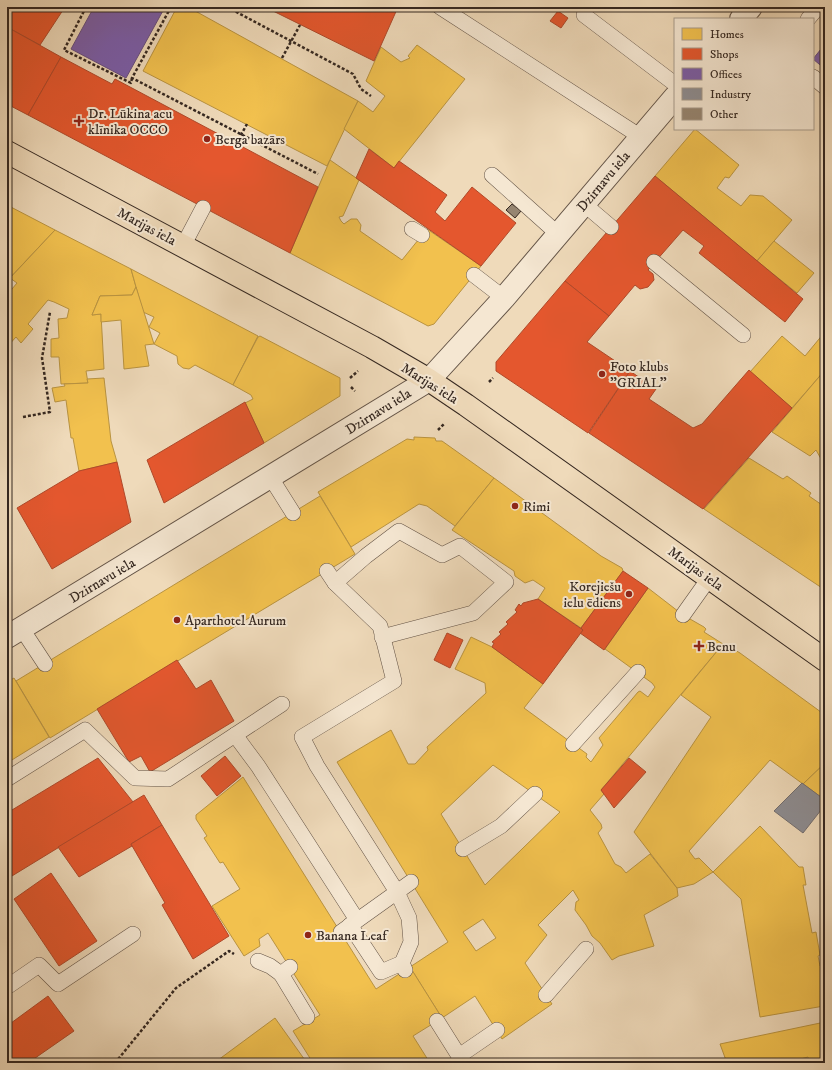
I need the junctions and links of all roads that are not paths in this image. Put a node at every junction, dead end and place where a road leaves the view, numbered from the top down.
1 (440, 7) edge
2 (751, 7) edge
3 (818, 7) edge
4 (584, 15) dead end
5 (742, 18) edge
6 (809, 18) edge
7 (814, 78) edge
8 (674, 83) edge
9 (825, 87) edge
10 (674, 98) edge
11 (641, 137) junction
12 (7, 152) edge
13 (492, 174) dead end
14 (584, 204) junction
15 (203, 208) dead end
16 (611, 227) dead end
17 (558, 234) junction
18 (183, 246) junction
19 (654, 262) dead end
20 (474, 275) dead end
21 (504, 298) junction
22 (743, 335) dead end
23 (429, 380) junction
24 (271, 478) junction
25 (293, 513) dead end
26 (710, 577) junction
27 (683, 615) dead end
28 (14, 633) edge
29 (382, 637) junction
30 (825, 660) edge
31 (45, 664) dead end
32 (638, 672) dead end
33 (282, 704) dead end
34 (235, 735) junction
35 (573, 744) dead end
36 (7, 779) edge
37 (535, 794) dead end
38 (463, 849) dead end
39 (411, 882) dead end
40 (397, 892) junction
41 (349, 926) junction
42 (133, 934) dead end
43 (586, 949) dead end
44 (258, 961) dead end
45 (7, 986) edge
46 (546, 995) dead end
47 (307, 1017) dead end
48 (437, 1021) dead end
49 (497, 1030) dead end

1 - 11 lane
2 - 5 street
3 - 6 lane
4 - 8 lane
7 - 9 lane
10 - 11 street, Dzirnavu iela
11 - 14 street, Dzirnavu iela
12 - 18 main road, Marijas iela
13 - 17 lane
14 - 16 lane
14 - 17 street, Dzirnavu iela
15 - 18 lane
17 - 21 street, Dzirnavu iela
18 - 23 main road, Marijas iela
19 - 22 lane
20 - 21 lane
21 - 23 street, Dzirnavu iela
23 - 24 street, Dzirnavu iela
23 - 26 main road, Marijas iela
24 - 25 lane
24 - 28 street, Dzirnavu iela
26 - 27 lane
26 - 30 main road, Marijas iela
28 - 31 lane
29 - 29 lane
29 - 40 lane
32 - 35 lane
33 - 34 lane
34 - 36 lane
34 - 41 lane
37 - 38 lane
39 - 40 lane
40 - 41 lane
40 - 41 lane
42 - 45 lane
43 - 46 lane
44 - 47 lane
48 - 49 lane

